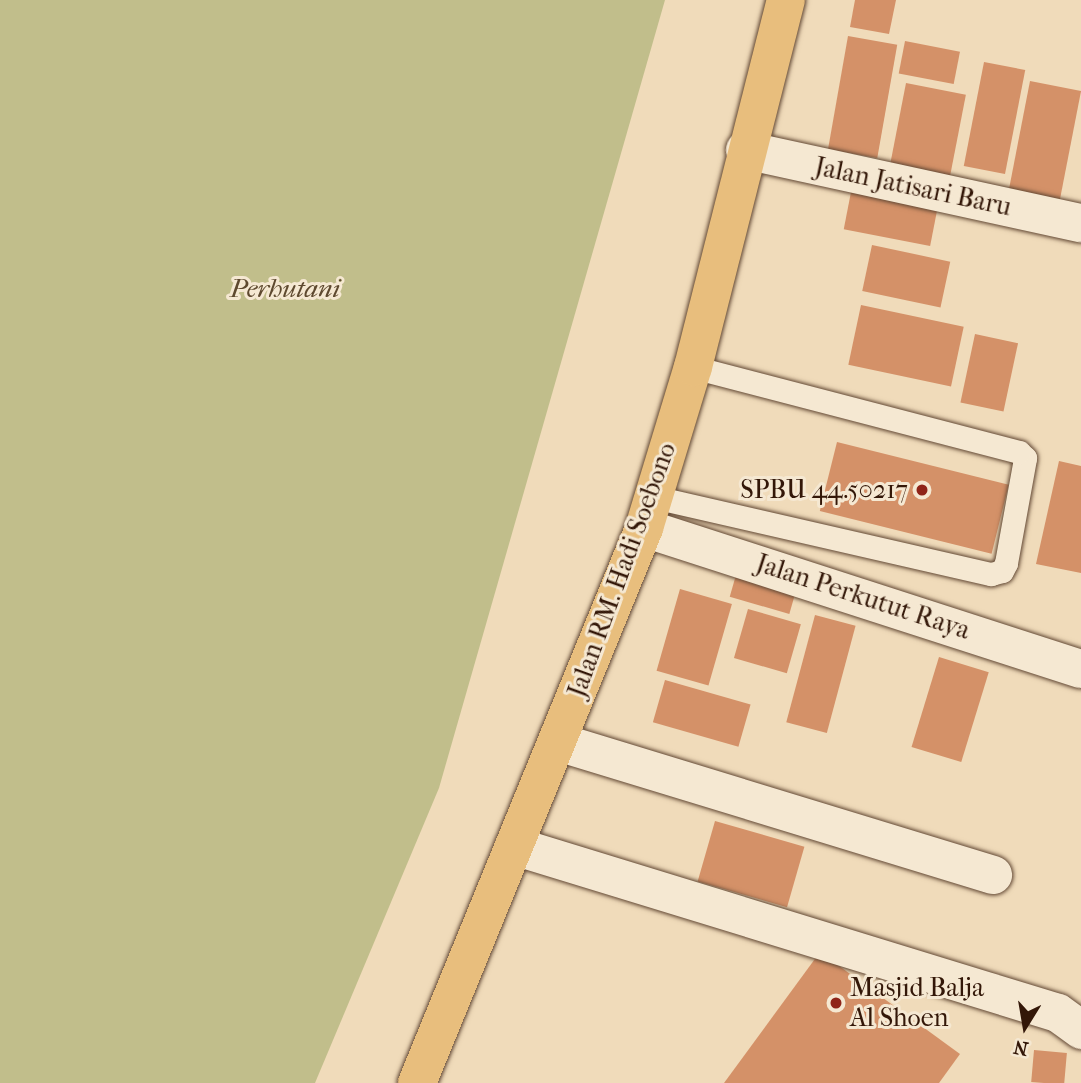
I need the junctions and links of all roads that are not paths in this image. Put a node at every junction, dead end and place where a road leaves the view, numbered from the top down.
1 (786, 0) edge
2 (746, 150) junction
3 (1081, 223) edge
4 (693, 367) junction
5 (649, 512) junction
6 (1081, 669) edge
7 (558, 742) junction
8 (514, 846) junction
9 (993, 875) dead end
10 (1081, 1030) edge
11 (417, 1083) edge

1 - 2 main road, Jalan RM. Hadi Soebono
2 - 3 street, Jalan Jatisari Baru
2 - 4 main road, Jalan RM. Hadi Soebono
4 - 5 main road, Jalan RM. Hadi Soebono
4 - 5 lane
5 - 6 street, Jalan Perkutut Raya
5 - 7 main road, Jalan RM. Hadi Soebono
7 - 8 main road, Jalan RM. Hadi Soebono
7 - 9 street
8 - 10 street
8 - 11 main road, Jalan RM. Hadi Soebono

